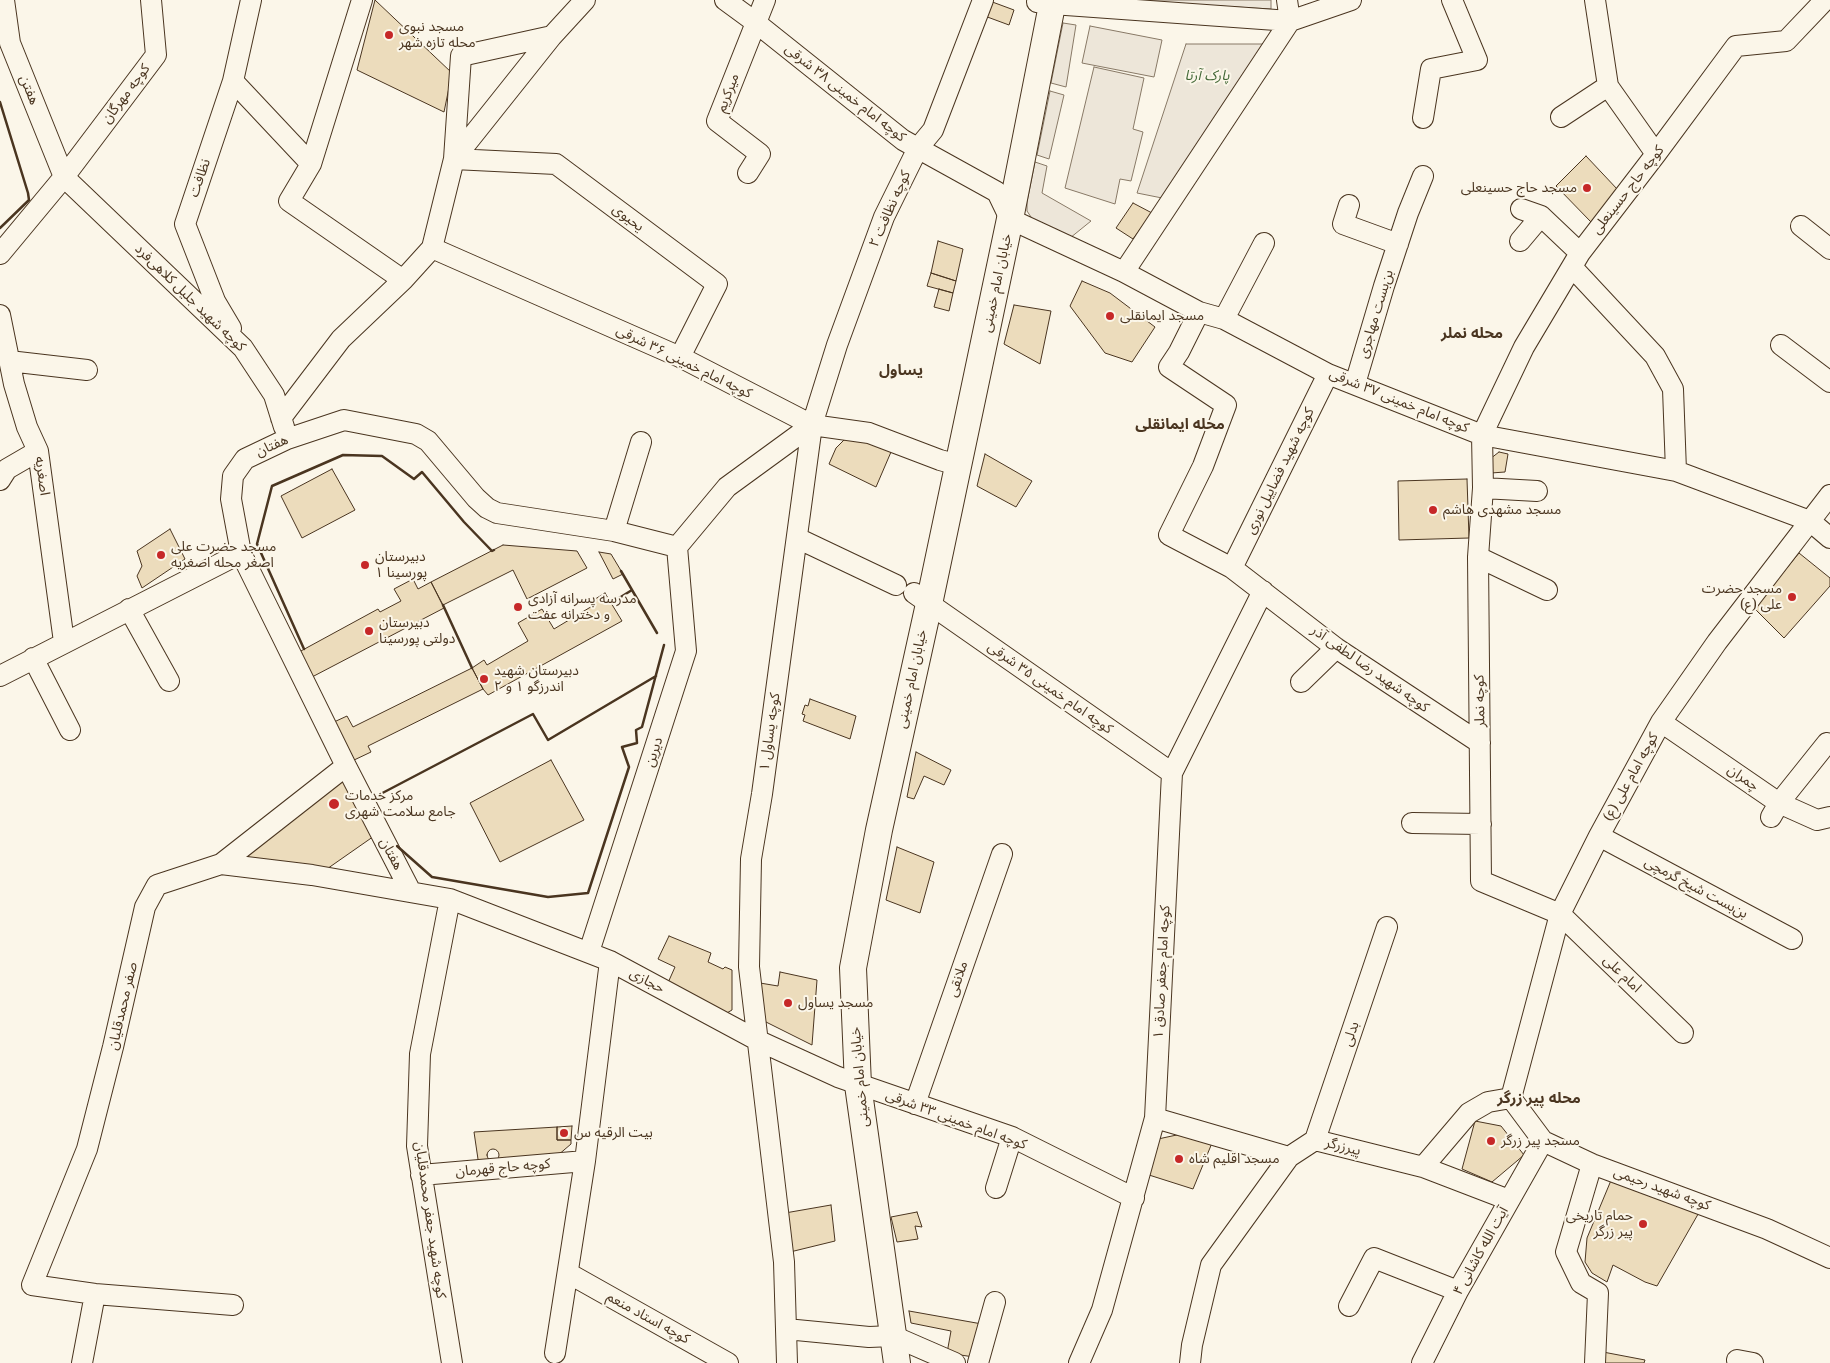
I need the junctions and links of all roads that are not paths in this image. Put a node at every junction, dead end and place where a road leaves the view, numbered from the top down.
1 (4, 0) edge
2 (151, 0) edge
3 (252, 0) edge
4 (362, 0) edge
5 (586, 0) edge
6 (725, 0) edge
7 (765, 0) edge
8 (983, 0) edge
9 (1287, 0) edge
10 (1351, 0) edge
11 (1452, 0) edge
12 (1596, 0) edge
13 (1825, 0) edge
14 (1047, 2) edge
15 (1290, 21) junction
16 (756, 22) junction
17 (552, 36) junction
18 (233, 81) junction
19 (1608, 86) junction
20 (1561, 117) dead end
21 (1423, 118) dead end
22 (918, 148) junction
23 (1656, 154) junction
24 (454, 159) junction
25 (311, 164) junction
26 (748, 173) dead end
27 (1423, 176) dead end
28 (64, 177) junction
29 (1349, 205) dead end
30 (1521, 209) dead end
31 (1541, 216) junction
32 (1010, 219) junction
33 (1801, 226) dead end
34 (1520, 242) dead end
35 (1264, 243) dead end
36 (1398, 244) junction
37 (432, 248) junction
38 (1830, 249) edge
39 (0, 254) edge
40 (1576, 260) junction
41 (1124, 272) junction
42 (403, 280) junction
43 (1199, 312) junction
44 (0, 315) edge
45 (1224, 318) junction
46 (1782, 345) dead end
47 (243, 348) junction
48 (680, 357) junction
49 (9, 361) junction
50 (87, 370) dead end
51 (1328, 374) junction
52 (1830, 382) edge
53 (1355, 384) junction
54 (281, 418) junction
55 (812, 425) junction
56 (1482, 435) junction
57 (287, 439) junction
58 (641, 442) dead end
59 (38, 451) junction
60 (949, 463) junction
61 (1676, 471) junction
62 (0, 480) edge
63 (1483, 488) junction
64 (1537, 491) dead end
65 (1830, 495) edge
66 (1810, 521) junction
67 (614, 531) junction
68 (797, 538) junction
69 (1830, 538) edge
70 (678, 547) junction
71 (241, 553) junction
72 (1478, 557) junction
73 (1232, 568) junction
74 (896, 585) dead end
75 (1547, 590) dead end
76 (1262, 591) junction
77 (922, 599) junction
78 (130, 610) junction
79 (64, 642) junction
80 (1336, 648) junction
81 (33, 658) junction
82 (0, 676) edge
83 (169, 681) dead end
84 (1301, 682) dead end
85 (1662, 722) junction
86 (70, 730) dead end
87 (1480, 743) junction
88 (1827, 743) dead end
89 (346, 766) junction
90 (1172, 773) junction
91 (1775, 810) junction
92 (1830, 817) edge
93 (1412, 823) dead end
94 (1481, 824) junction
95 (1599, 836) junction
96 (1002, 854) dead end
97 (221, 864) junction
98 (411, 892) junction
99 (450, 899) junction
100 (1560, 914) junction
101 (1387, 927) dead end
102 (1792, 939) dead end
103 (589, 952) junction
104 (610, 961) junction
105 (1683, 1033) dead end
106 (757, 1040) junction
107 (848, 1081) junction
108 (1511, 1098) junction
109 (915, 1104) junction
110 (1155, 1118) junction
111 (1012, 1137) junction
112 (1315, 1140) junction
113 (1543, 1141) junction
114 (1289, 1157) junction
115 (585, 1161) junction
116 (1592, 1164) junction
117 (1424, 1167) junction
118 (421, 1175) junction
119 (996, 1188) dead end
120 (1134, 1198) junction
121 (1510, 1200) junction
122 (1830, 1258) edge
123 (568, 1273) junction
124 (1458, 1291) junction
125 (95, 1294) junction
126 (995, 1302) dead end
127 (233, 1305) dead end
128 (1349, 1306) dead end
129 (786, 1329) junction
130 (893, 1336) junction
131 (555, 1353) dead end
132 (82, 1363) edge
133 (452, 1363) edge
134 (728, 1363) edge
135 (787, 1363) edge
136 (897, 1363) edge
137 (955, 1363) edge
138 (978, 1363) edge
139 (1079, 1363) edge
140 (1190, 1363) edge
141 (1422, 1363) edge
142 (1594, 1363) edge

1 - 28 street, هفتن
2 - 28 street, کوچه مهرگان
3 - 18 street, نظافت
4 - 25 street
5 - 17 street
6 - 16 street, کوچه امام خمینی ۳۸ شرقی
7 - 16 street
8 - 22 street, کوچه نظافت ۲
9 - 15 street
10 - 15 street
11 - 21 street
12 - 19 street
13 - 23 street, کوچه حاج حسینعلی
14 - 15 street
14 - 32 main road, خیابان امام خمینی
15 - 41 street
16 - 22 street, کوچه امام خمینی ۳۸ شرقی
16 - 26 street, میرکریم
17 - 24 street
17 - 24 street
18 - 25 street
18 - 47 street, نظافت
19 - 20 street
19 - 23 street
22 - 32 street, کوچه امام خمینی ۳۸ شرقی
22 - 55 street, کوچه نظافت ۲
23 - 40 street, کوچه حاج حسینعلی
24 - 37 street
24 - 48 street, یحیوی
25 - 42 street
27 - 36 street, بن‌بست مهاجری
28 - 39 street, کوچه مهرگان
28 - 47 street, کوچه شهید جلیل کلاهی‌فرد
29 - 36 street
30 - 31 street
31 - 34 street
31 - 40 street
32 - 41 street, کوچه امام خمینی ۳۷ شرقی
32 - 60 main road, خیابان امام خمینی
33 - 38 street
35 - 45 street
36 - 53 street, بن‌بست مهاجری
37 - 42 street
37 - 48 street, کوچه امام خمینی ۳۶ شرقی
40 - 56 street, کوچه حاج حسینعلی
40 - 61 street
41 - 43 street, کوچه امام خمینی ۳۷ شرقی
42 - 54 street
43 - 45 street, کوچه امام خمینی ۳۷ شرقی
43 - 73 street, کوچه شهید رضا لطفی آذر
44 - 49 street, اصغریه
45 - 51 street, کوچه امام خمینی ۳۷ شرقی
46 - 52 street
47 - 54 street, کوچه شهید جلیل کلاهی‌فرد
48 - 55 street, کوچه امام خمینی ۳۶ شرقی
49 - 50 street
49 - 59 street, اصغریه
51 - 53 street, کوچه امام خمینی ۳۷ شرقی
51 - 73 street, کوچه شهید فضاییل نوری
53 - 56 street, کوچه امام خمینی ۳۷ شرقی
54 - 57 street, کوچه شهید جلیل کلاهی‌فرد
55 - 60 street, کوچه امام خمینی ۳۶ شرقی
55 - 68 street, کوچه یساول ۱
55 - 70 street
56 - 61 street, کوچه امام خمینی ۳۷ شرقی
56 - 63 street, کوچه نملر
57 - 67 street, هفتان
57 - 71 street, هفتان
58 - 67 street
59 - 62 street
59 - 79 street, اصغریه
60 - 77 main road, خیابان امام خمینی
61 - 66 street, کوچه امام خمینی ۳۷ شرقی
63 - 64 street
63 - 72 street, کوچه نملر
65 - 66 street, کوچه امام علی (ع)
66 - 69 street, کوچه امام خمینی ۳۷ شرقی
66 - 85 street, کوچه امام علی (ع)
67 - 70 street, هفتان
68 - 74 street
68 - 106 street, کوچه یساول ۱
70 - 103 street, دیرین
71 - 78 street
71 - 89 street, هفتان
72 - 75 street
72 - 87 street, کوچه نملر
73 - 76 street, کوچه شهید رضا لطفی آذر
76 - 80 street, کوچه شهید رضا لطفی آذر
76 - 90 street, کوچه امام جعفر صادق ۱
77 - 90 street, کوچه امام خمینی ۳۵ شرقی
77 - 107 main road, خیابان امام خمینی
78 - 79 street
78 - 83 street
79 - 81 street
80 - 84 street
80 - 87 street, کوچه شهید رضا لطفی آذر
81 - 82 street
81 - 86 street
85 - 91 street, چمران
85 - 95 street, کوچه امام علی (ع)
87 - 94 street, کوچه نملر
88 - 91 street
89 - 97 street
89 - 98 street, هفتان
90 - 110 street, کوچه امام جعفر صادق ۱
91 - 92 street, چمران
93 - 94 street
94 - 100 street, کوچه نملر
95 - 100 street, کوچه امام علی (ع)
95 - 102 street, بن‌بست شیخ گرمچی
96 - 109 street, ملانقی
97 - 98 street, صفر محمدقلیان
97 - 125 street, صفر محمدقلیان
98 - 99 street, صفر محمدقلیان
99 - 103 street, حجازی
99 - 118 street, کوچه شهید جعفر محمدقلیان
100 - 105 street, امام علی
100 - 108 street, کوچه امام علی (ع)
101 - 112 street, بدلی
103 - 104 street, حجازی
104 - 106 street, حجازی
104 - 115 street
106 - 107 street, حجازی
106 - 129 street, کوچه یساول ۱
107 - 109 street, کوچه امام خمینی ۳۳ شرقی
107 - 130 main road, خیابان امام خمینی
108 - 113 street, کوچه شهید رحیمی
108 - 117 street
109 - 111 street, کوچه امام خمینی ۳۳ شرقی
110 - 114 street
110 - 120 street, کوچه امام جعفر صادق ۱
111 - 119 street
111 - 120 street, کوچه امام خمینی ۳۳ شرقی
112 - 114 street, پیرزرگر
112 - 117 street, پیرزرگر
113 - 116 street, کوچه شهید رحیمی
113 - 121 street, آیت الله کاشانی ۴
114 - 140 street
115 - 118 street, کوچه حاج قهرمان
115 - 123 street
116 - 122 street, کوچه شهید رحیمی
116 - 142 street
117 - 121 street, پیرزرگر
118 - 133 street, کوچه شهید جعفر محمدقلیان
120 - 139 street, کوچه امام جعفر صادق ۱
121 - 124 street, آیت الله کاشانی ۴
123 - 131 street
123 - 134 street, کوچه استاد منعم
124 - 128 street
124 - 141 street, آیت الله کاشانی ۴
125 - 127 street
125 - 132 street
126 - 138 street
129 - 130 street
129 - 135 street, کوچه یساول ۱
130 - 136 main road, خیابان امام خمینی
130 - 137 street

